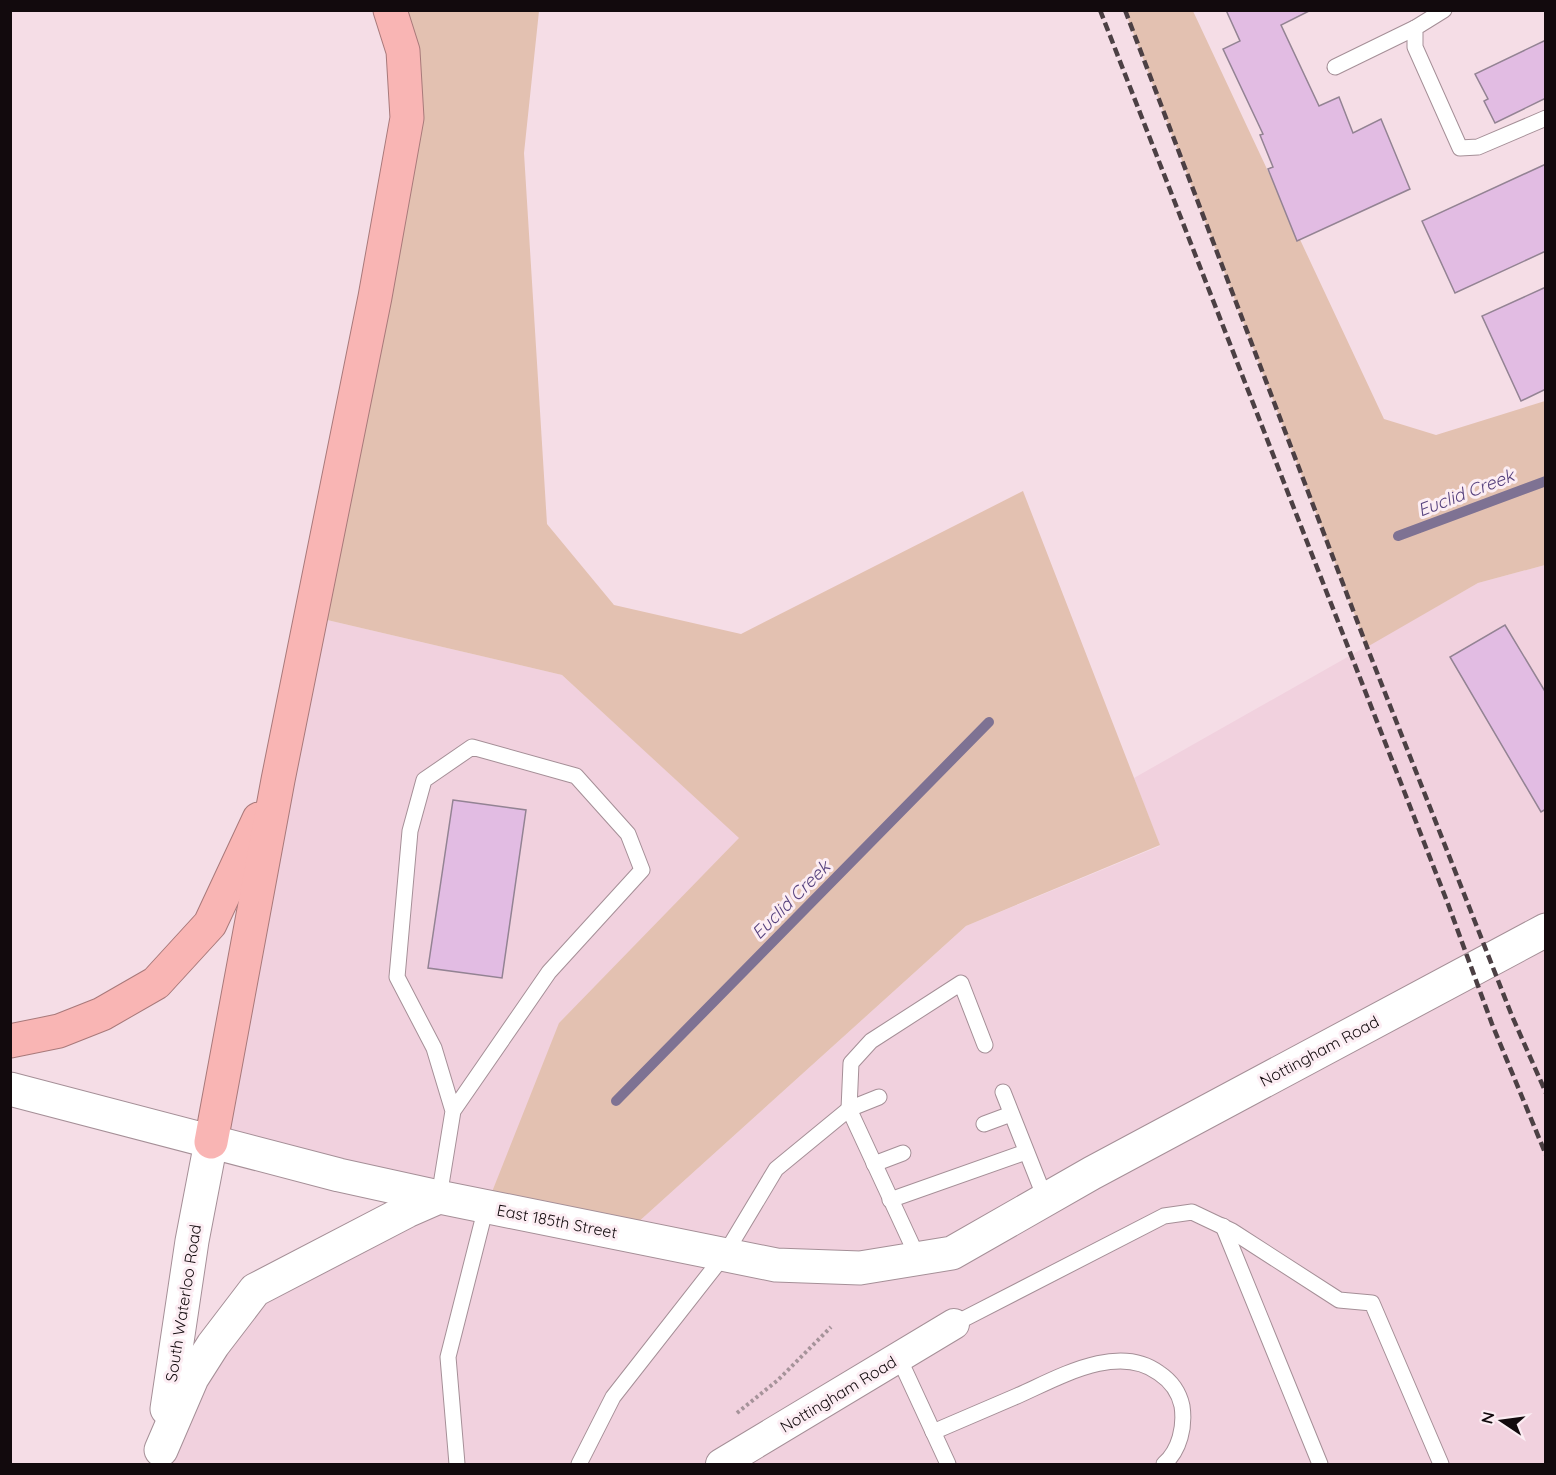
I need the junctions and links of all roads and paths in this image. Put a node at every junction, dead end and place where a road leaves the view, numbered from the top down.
1 (390, 10) edge
2 (1444, 10) edge
3 (1415, 28) junction
4 (1335, 67) dead end
5 (1545, 118) edge
6 (278, 780) junction
7 (1545, 930) edge
8 (10, 1041) edge
9 (984, 1045) dead end
10 (10, 1089) edge
11 (1003, 1092) dead end
12 (879, 1097) dead end
13 (849, 1109) junction
14 (453, 1111) junction
15 (1011, 1114) junction
16 (984, 1124) dead end
17 (211, 1142) junction
18 (1026, 1152) junction
19 (903, 1153) dead end
20 (874, 1164) junction
21 (1092, 1173) joint
22 (439, 1197) junction
23 (1045, 1198) junction
24 (890, 1200) junction
25 (486, 1206) junction
26 (1223, 1226) junction
27 (725, 1254) junction
28 (918, 1258) junction
29 (954, 1324) joint
30 (831, 1327) dead end
31 (899, 1358) junction
32 (933, 1432) junction
33 (161, 1457) edge
34 (729, 1460) edge
35 (457, 1464) edge
36 (579, 1464) edge
37 (948, 1464) edge
38 (1164, 1464) edge
39 (1320, 1464) edge
40 (1441, 1464) edge

1 - 6 highway
2 - 3 lane
3 - 4 lane
3 - 5 lane
6 - 8 highway
6 - 17 highway
7 - 21 street, Nottingham Road
9 - 13 lane
10 - 17 street, East 185th Street
11 - 15 lane
12 - 13 lane
13 - 20 lane
13 - 27 lane
14 - 14 lane
14 - 22 lane
15 - 16 lane
15 - 18 lane
17 - 22 street, East 185th Street
17 - 33 street, South Waterloo Road
18 - 23 lane
18 - 24 lane
19 - 20 lane
20 - 24 lane
21 - 23 street, East 185th Street
22 - 25 street, East 185th Street
22 - 33 street
23 - 28 street, East 185th Street
24 - 28 lane
25 - 27 street, East 185th Street
25 - 35 lane
26 - 29 lane
26 - 39 lane
26 - 40 lane
27 - 28 street, East 185th Street
27 - 36 lane
29 - 31 street, Nottingham Road
30 - 34 path
31 - 32 lane
31 - 34 street, Nottingham Road
32 - 37 lane
32 - 38 lane

